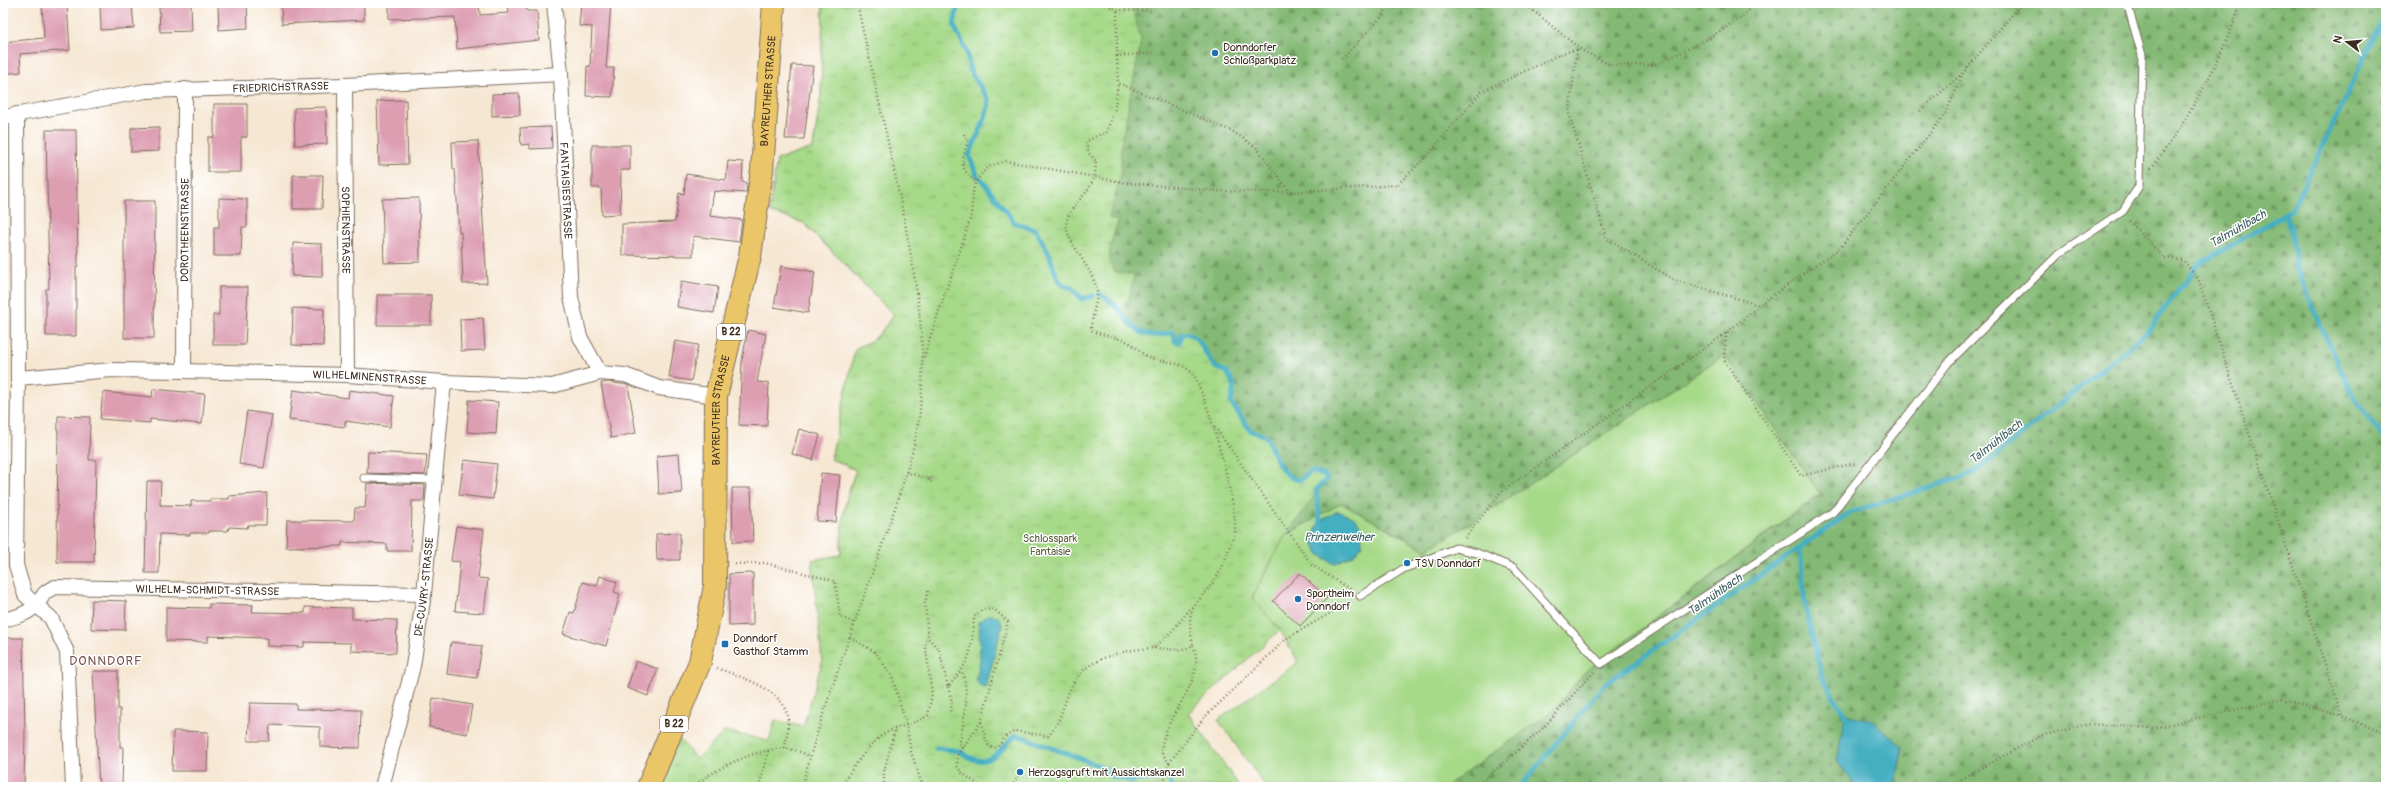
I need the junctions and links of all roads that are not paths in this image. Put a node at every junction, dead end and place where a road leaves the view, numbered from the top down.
1 (554, 3) edge
2 (774, 3) edge
3 (2127, 3) edge
4 (560, 74) junction
5 (345, 85) junction
6 (185, 89) junction
7 (10, 116) edge
8 (184, 371) junction
9 (600, 373) junction
10 (347, 374) junction
11 (18, 378) junction
12 (444, 382) junction
13 (716, 396) junction
14 (364, 478) dead end
15 (434, 480) junction
16 (424, 594) junction
17 (1360, 596) road end
18 (37, 605) junction
19 (3, 620) edge
20 (73, 787) edge
21 (382, 787) edge
22 (648, 787) edge

1 - 4 street, FANTAISIESTRASSE
2 - 13 main road, BAYREUTHER STRASSE / B 22
3 - 17 lane
4 - 5 street, FRIEDRICHSTRASSE
4 - 9 street, FANTAISIESTRASSE
5 - 6 street, FRIEDRICHSTRASSE
5 - 10 street, SOPHIENSTRASSE
6 - 7 street, FRIEDRICHSTRASSE
6 - 8 street, DOROTHEENSTRASSE
7 - 11 street
8 - 10 street, WILHELMINENSTRASSE
8 - 11 street, WILHELMINENSTRASSE
9 - 12 street, WILHELMINENSTRASSE
9 - 13 street, WILHELMINENSTRASSE
10 - 12 street, WILHELMINENSTRASSE
11 - 18 street
12 - 15 street, DE-CUVRY-STRASSE
13 - 22 main road, BAYREUTHER STRASSE / B 22
14 - 15 lane
15 - 16 street, DE-CUVRY-STRASSE
16 - 18 street, WILHELM-SCHMIDT-STRASSE
16 - 21 street, DE-CUVRY-STRASSE
18 - 19 street, WILHELM-SCHMIDT-STRASSE
18 - 20 street

